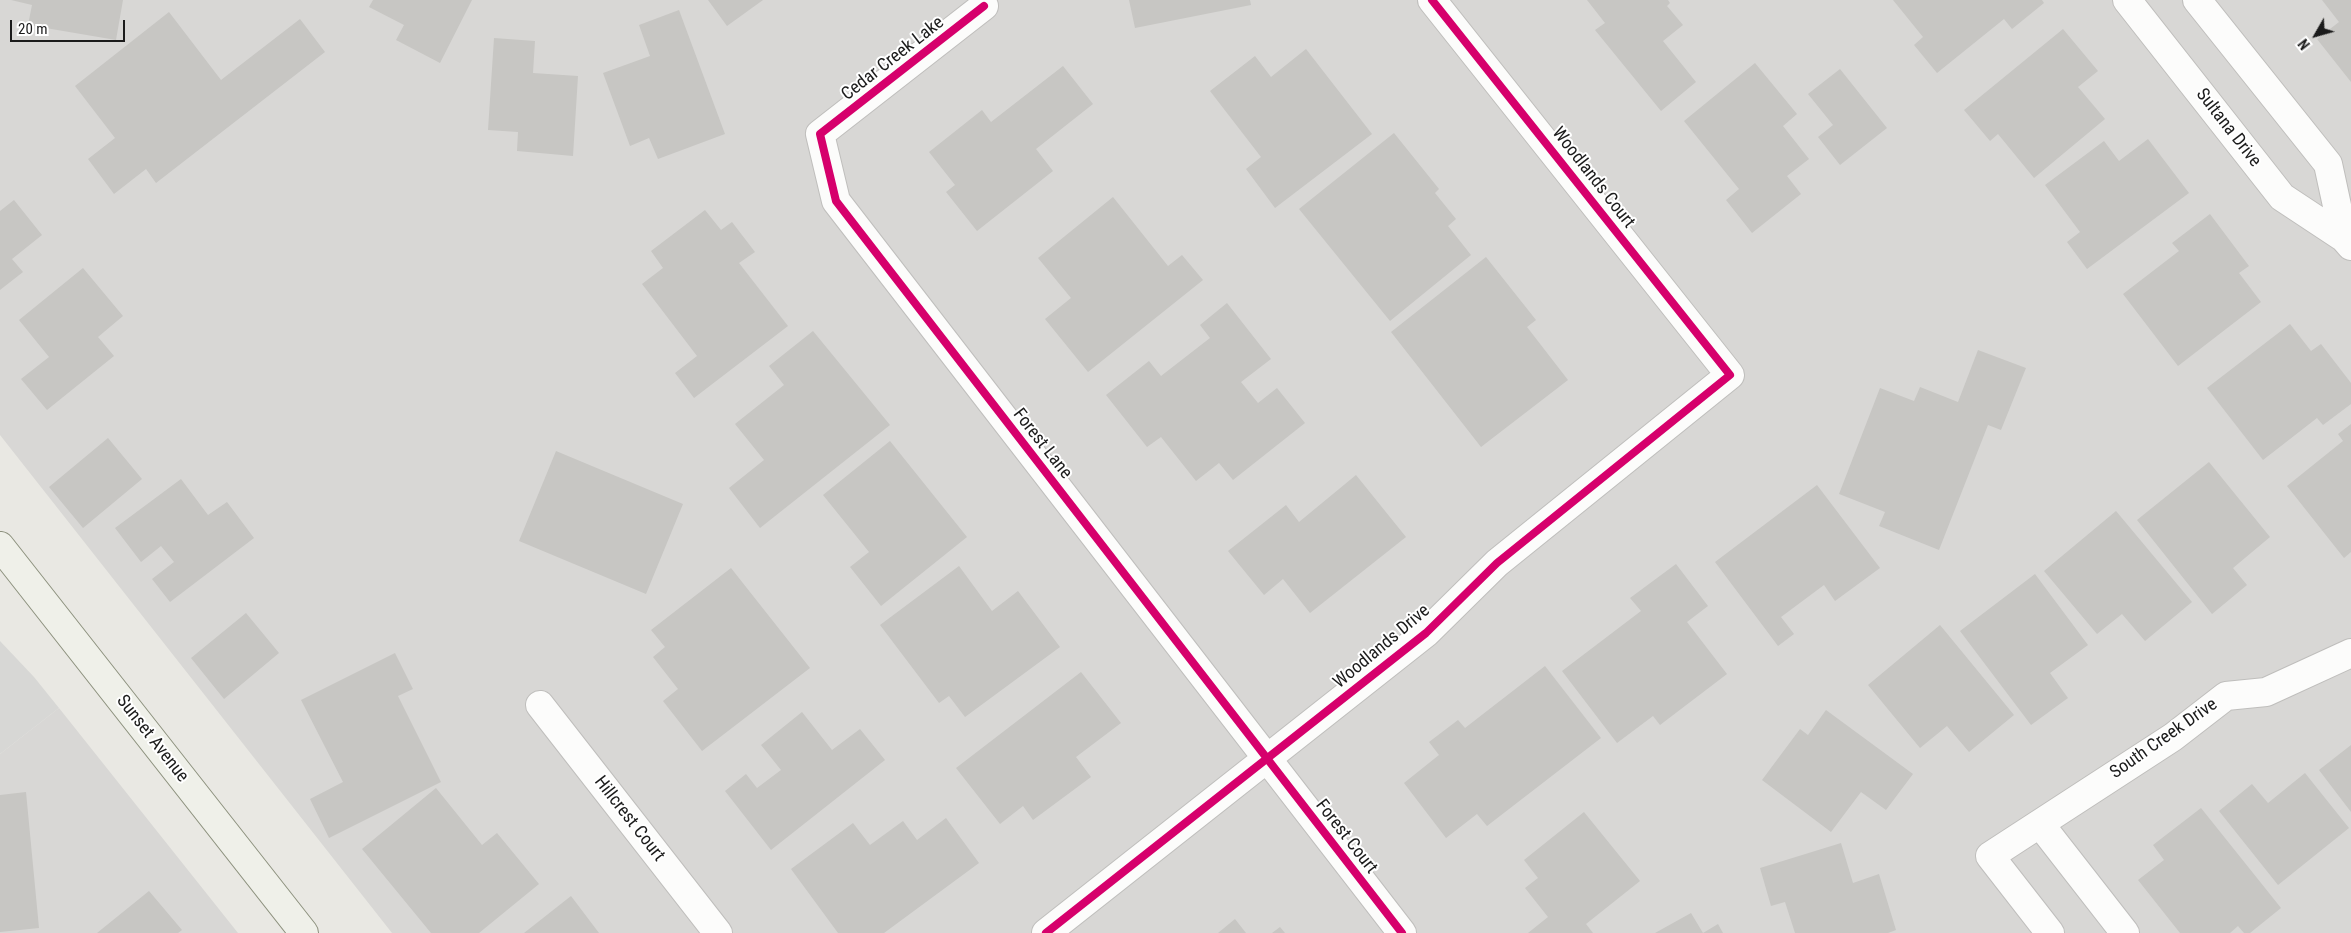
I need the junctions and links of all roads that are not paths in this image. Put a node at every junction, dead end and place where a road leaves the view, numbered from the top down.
1 (1432, 0) edge
2 (2127, 0) edge
3 (2197, 0) edge
4 (984, 6) dead end
5 (820, 134) joint
6 (2347, 242) edge
7 (1730, 375) joint
8 (0, 546) edge
9 (2351, 653) edge
10 (540, 706) dead end
11 (1267, 760) junction
12 (2040, 824) junction
13 (304, 933) edge
14 (718, 933) edge
15 (1046, 933) edge
16 (1402, 933) edge
17 (2050, 933) edge
18 (2125, 933) edge

1 - 7 street, Woodlands Court
2 - 6 street, Sultana Drive
3 - 6 street, Sultana Drive
4 - 5 street, Cedar Creek Lake
5 - 11 street, Forest Lane
7 - 11 street, Woodlands Drive
8 - 13 main road, Sunset Avenue
9 - 12 street, South Creek Drive
10 - 14 street, Hillcrest Court
11 - 15 street, Woodlands Drive
11 - 16 street, Forest Court
12 - 17 street, South Creek Drive
12 - 18 street

